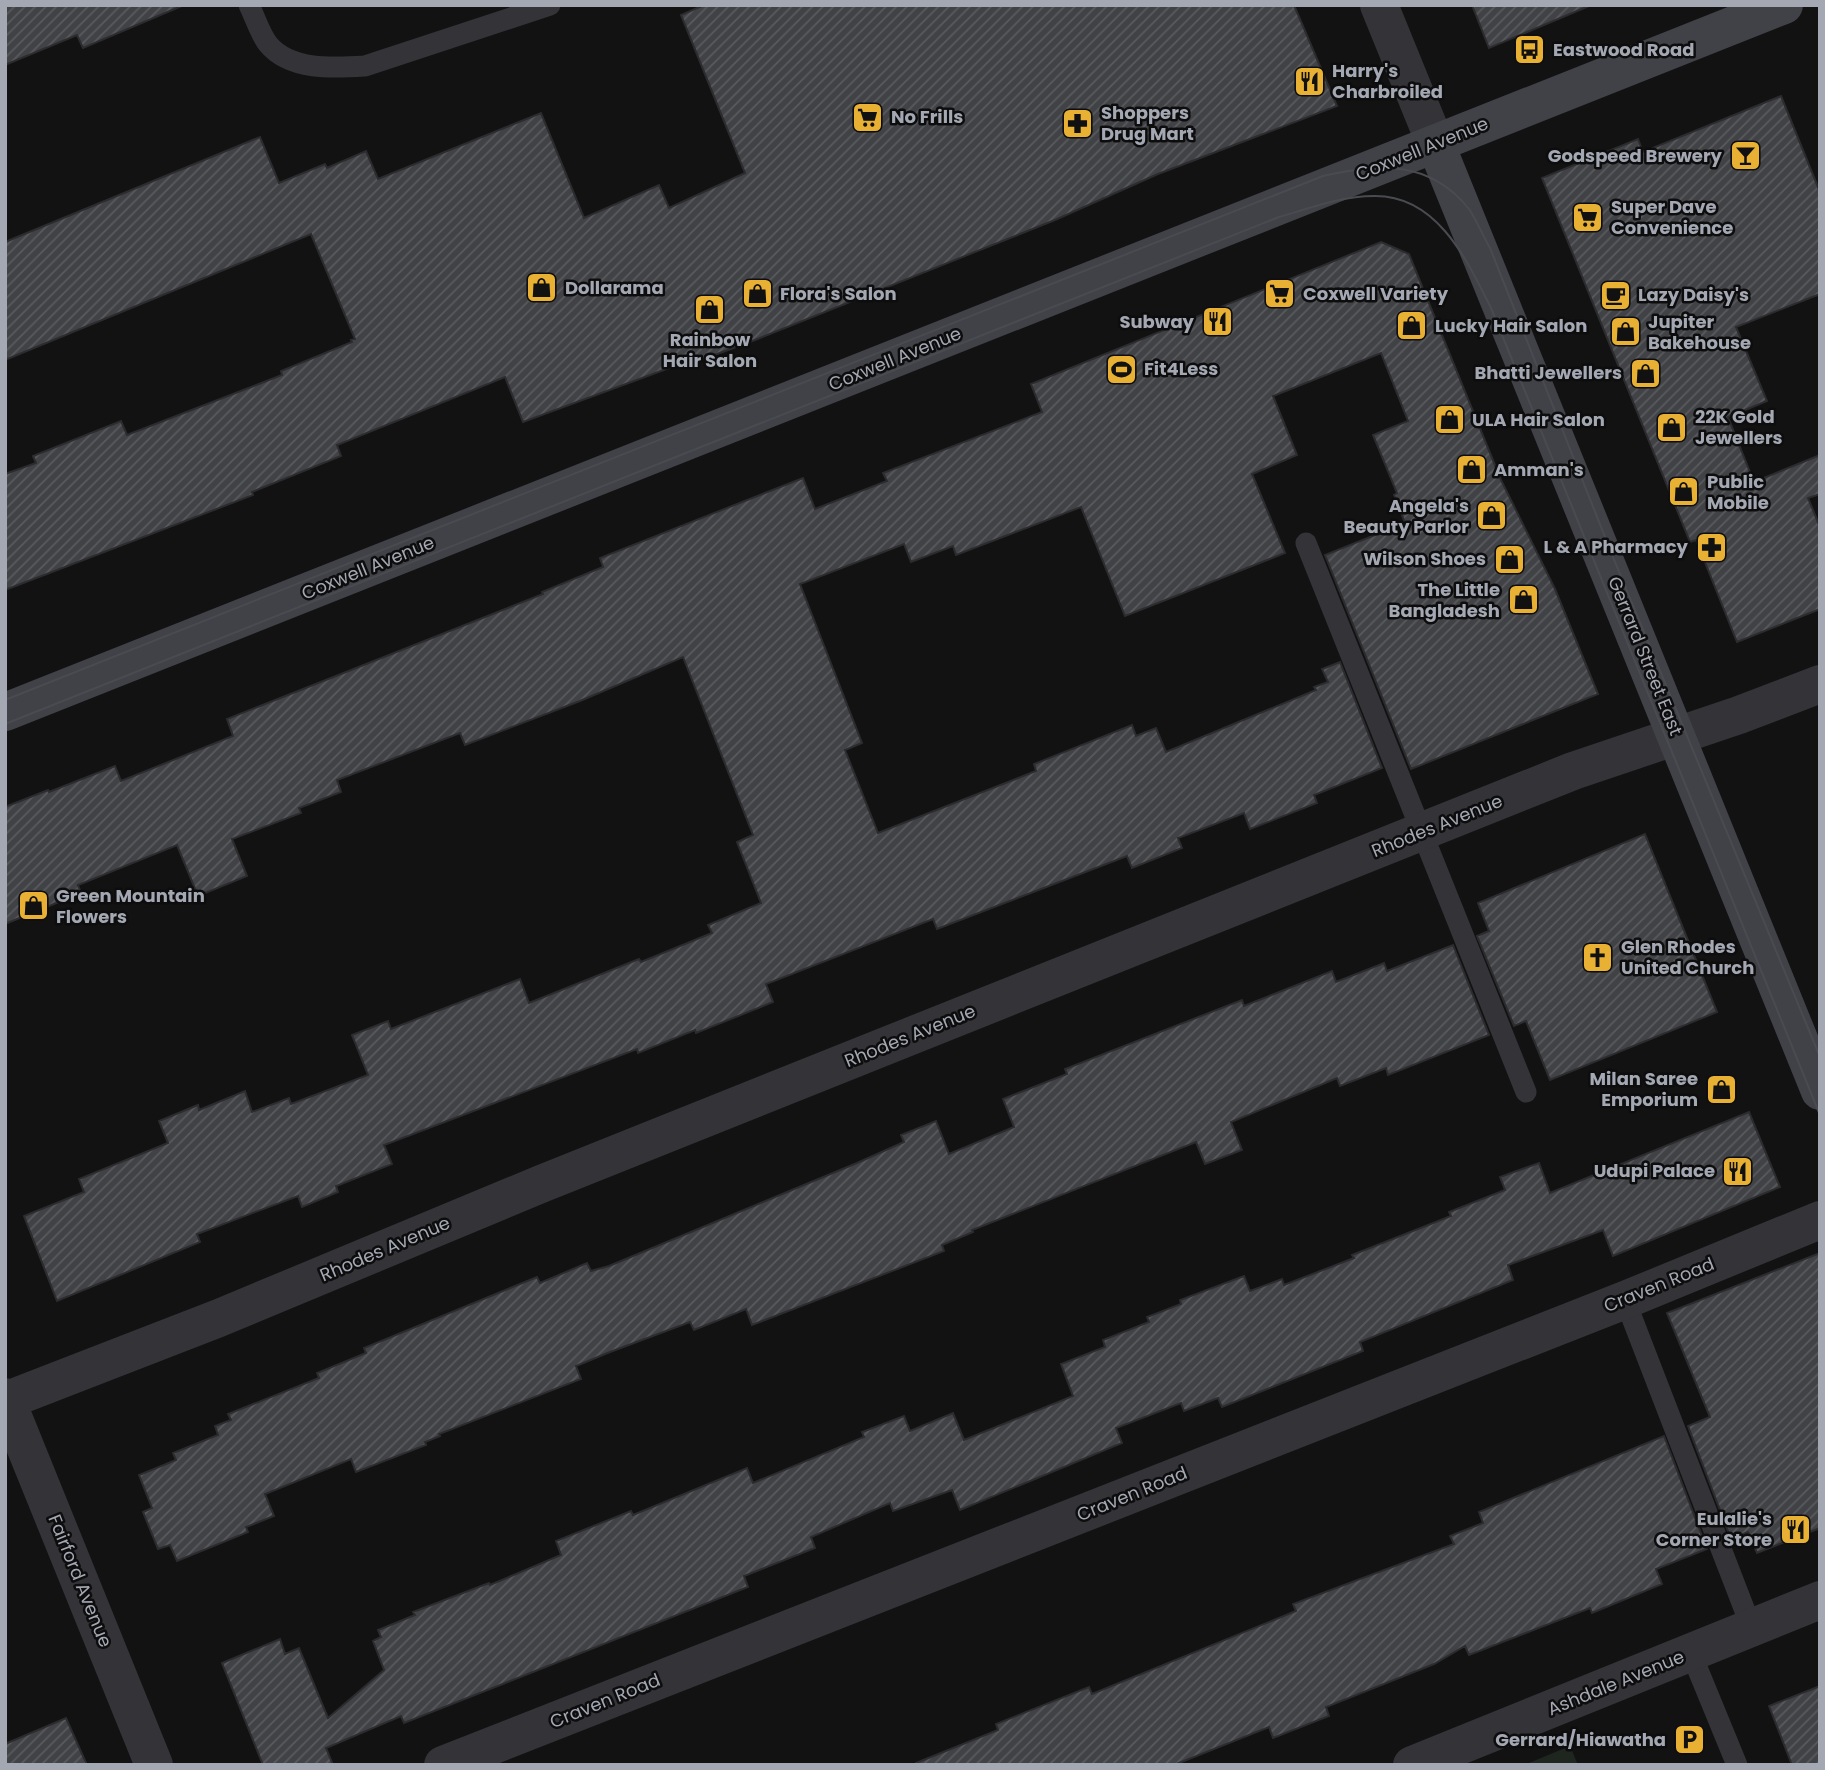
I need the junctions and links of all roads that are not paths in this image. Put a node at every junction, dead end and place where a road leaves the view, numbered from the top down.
1 (249, 5) edge
2 (550, 5) edge
3 (1379, 5) edge
4 (1784, 5) edge
5 (1436, 145) junction
6 (1306, 543) dead end
7 (1820, 684) edge
8 (5, 712) edge
9 (1677, 735) junction
10 (1422, 832) junction
11 (1820, 1091) edge
12 (1526, 1092) dead end
13 (1820, 1220) edge
14 (1625, 1300) junction
15 (6, 1399) edge
16 (1820, 1600) edge
17 (1752, 1629) junction
18 (1691, 1653) junction
19 (154, 1765) edge
20 (443, 1765) edge
21 (1412, 1765) edge
22 (1737, 1765) edge

1 - 2 lane
3 - 5 street
4 - 5 main road, Coxwell Avenue
5 - 8 main road, Coxwell Avenue
5 - 9 main road, Gerrard Street East
6 - 10 lane
7 - 9 street, Rhodes Avenue
9 - 10 street, Rhodes Avenue
9 - 11 main road, Gerrard Street East
10 - 12 lane
10 - 15 street, Rhodes Avenue
13 - 14 street, Craven Road
14 - 17 lane
14 - 20 street, Craven Road
15 - 19 street, Fairford Avenue
16 - 17 street, Ashdale Avenue
17 - 18 street, Ashdale Avenue
18 - 21 street, Ashdale Avenue
18 - 22 lane

